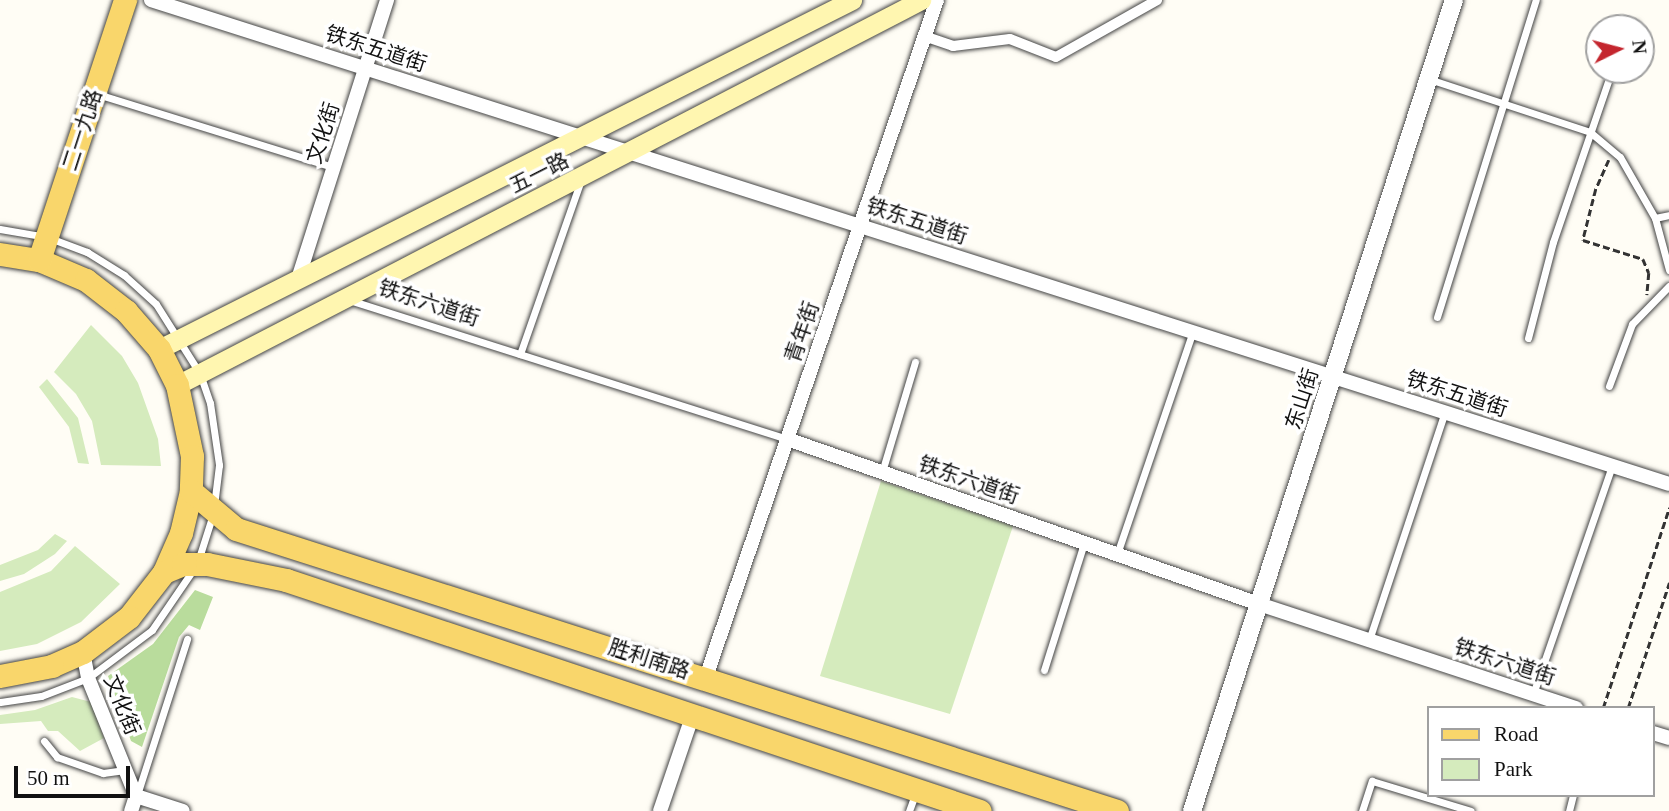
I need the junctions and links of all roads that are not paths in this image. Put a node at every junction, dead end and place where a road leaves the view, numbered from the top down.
1 (125, 0) edge
2 (151, 0) edge
3 (387, 0) edge
4 (852, 0) edge
5 (921, 0) edge
6 (937, 0) edge
7 (1157, 0) edge
8 (1454, 0) edge
9 (1536, 0) edge
10 (924, 36) junction
11 (366, 67) junction
12 (1429, 79) junction
13 (1607, 84) edge
14 (94, 94) junction
15 (1503, 103) junction
16 (1590, 132) junction
17 (581, 137) junction
18 (625, 153) junction
19 (334, 167) junction
20 (582, 176) junction
21 (1669, 215) edge
22 (1655, 218) junction
23 (860, 225) junction
24 (0, 229) edge
25 (47, 237) junction
26 (0, 254) edge
27 (40, 260) junction
28 (1669, 271) edge
29 (298, 279) junction
30 (1669, 286) edge
31 (345, 298) junction
32 (1437, 317) dead end
33 (1193, 331) junction
34 (182, 338) junction
35 (1528, 338) dead end
36 (159, 349) junction
37 (520, 354) junction
38 (915, 362) dead end
39 (200, 373) junction
40 (1333, 376) junction
41 (177, 386) junction
42 (1609, 386) dead end
43 (1446, 412) junction
44 (788, 439) junction
45 (1612, 466) junction
46 (882, 472) junction
47 (1669, 484) edge
48 (191, 491) junction
49 (214, 514) junction
50 (1085, 543) junction
51 (283, 544) junction
52 (1117, 554) junction
53 (197, 564) junction
54 (164, 572) junction
55 (286, 580) junction
56 (1259, 604) junction
57 (187, 639) dead end
58 (1369, 640) junction
59 (83, 652) junction
60 (1044, 670) dead end
61 (0, 677) edge
62 (706, 677) junction
63 (88, 678) junction
64 (1533, 694) junction
65 (0, 702) edge
66 (1570, 706) edge
67 (692, 717) junction
68 (44, 741) dead end
69 (126, 770) junction
70 (136, 796) junction
71 (913, 800) edge
72 (131, 811) edge
73 (183, 811) edge
74 (660, 811) edge
75 (980, 811) edge
76 (1116, 811) edge
77 (1192, 811) edge
78 (1362, 811) edge
79 (1471, 811) edge

1 - 14 main road, 二一九路
2 - 11 street, 铁东五道街
3 - 11 street, 文化街
4 - 17 main road, 五一路
5 - 18 main road, 五一路
6 - 10 street, 青年街
7 - 10 street
8 - 12 street, 东山街
9 - 15 lane
10 - 23 street, 青年街
11 - 17 street, 铁东五道街
11 - 19 street, 文化街
12 - 15 lane
12 - 40 street, 东山街
13 - 16 lane
14 - 19 lane
14 - 25 main road, 二一九路
15 - 16 lane
15 - 32 lane
16 - 22 lane
16 - 35 lane
17 - 18 street, 铁东五道街
17 - 29 main road, 五一路
18 - 20 main road, 五一路
18 - 23 street, 铁东五道街
19 - 29 street, 文化街
20 - 31 main road, 五一路
20 - 37 lane
21 - 22 lane
22 - 28 lane
23 - 33 street, 铁东五道街
23 - 44 street, 青年街
24 - 25 lane
25 - 27 main road, 二一九路
25 - 34 lane
26 - 27 main road
27 - 36 main road
29 - 34 main road, 五一路
30 - 42 lane
31 - 37 lane, 铁东六道街
31 - 39 main road, 五一路
33 - 40 street, 铁东五道街
33 - 52 lane
34 - 36 main road, 五一路
34 - 39 lane
36 - 41 main road
37 - 44 lane, 铁东六道街
38 - 46 lane
39 - 41 main road, 五一路
39 - 49 lane
40 - 43 street, 铁东五道街
40 - 56 street, 东山街
41 - 48 main road
43 - 45 street, 铁东五道街
43 - 58 lane
44 - 46 street, 铁东六道街
44 - 62 street, 青年街
45 - 47 street, 铁东五道街
45 - 64 lane
46 - 50 street, 铁东六道街
48 - 49 main road, 胜利南路
48 - 54 main road
49 - 51 main road, 胜利南路
49 - 53 lane
50 - 52 street, 铁东六道街
50 - 60 lane
51 - 55 main road
51 - 62 main road, 胜利南路
52 - 56 street, 铁东六道街
53 - 54 main road, 胜利南路
53 - 55 main road, 胜利南路
53 - 63 lane
54 - 59 main road
55 - 67 main road, 胜利南路
56 - 58 street, 铁东六道街
56 - 77 street, 东山街
57 - 70 lane
58 - 64 street, 铁东六道街
59 - 61 main road
59 - 63 street, 文化街
62 - 76 main road, 胜利南路
63 - 65 lane
63 - 69 street, 文化街
64 - 66 street, 铁东六道街
67 - 71 main road, 胜利南路
67 - 74 street
68 - 69 lane
69 - 70 street, 文化街
70 - 72 street
70 - 73 street
71 - 75 main road, 胜利南路
78 - 79 lane

